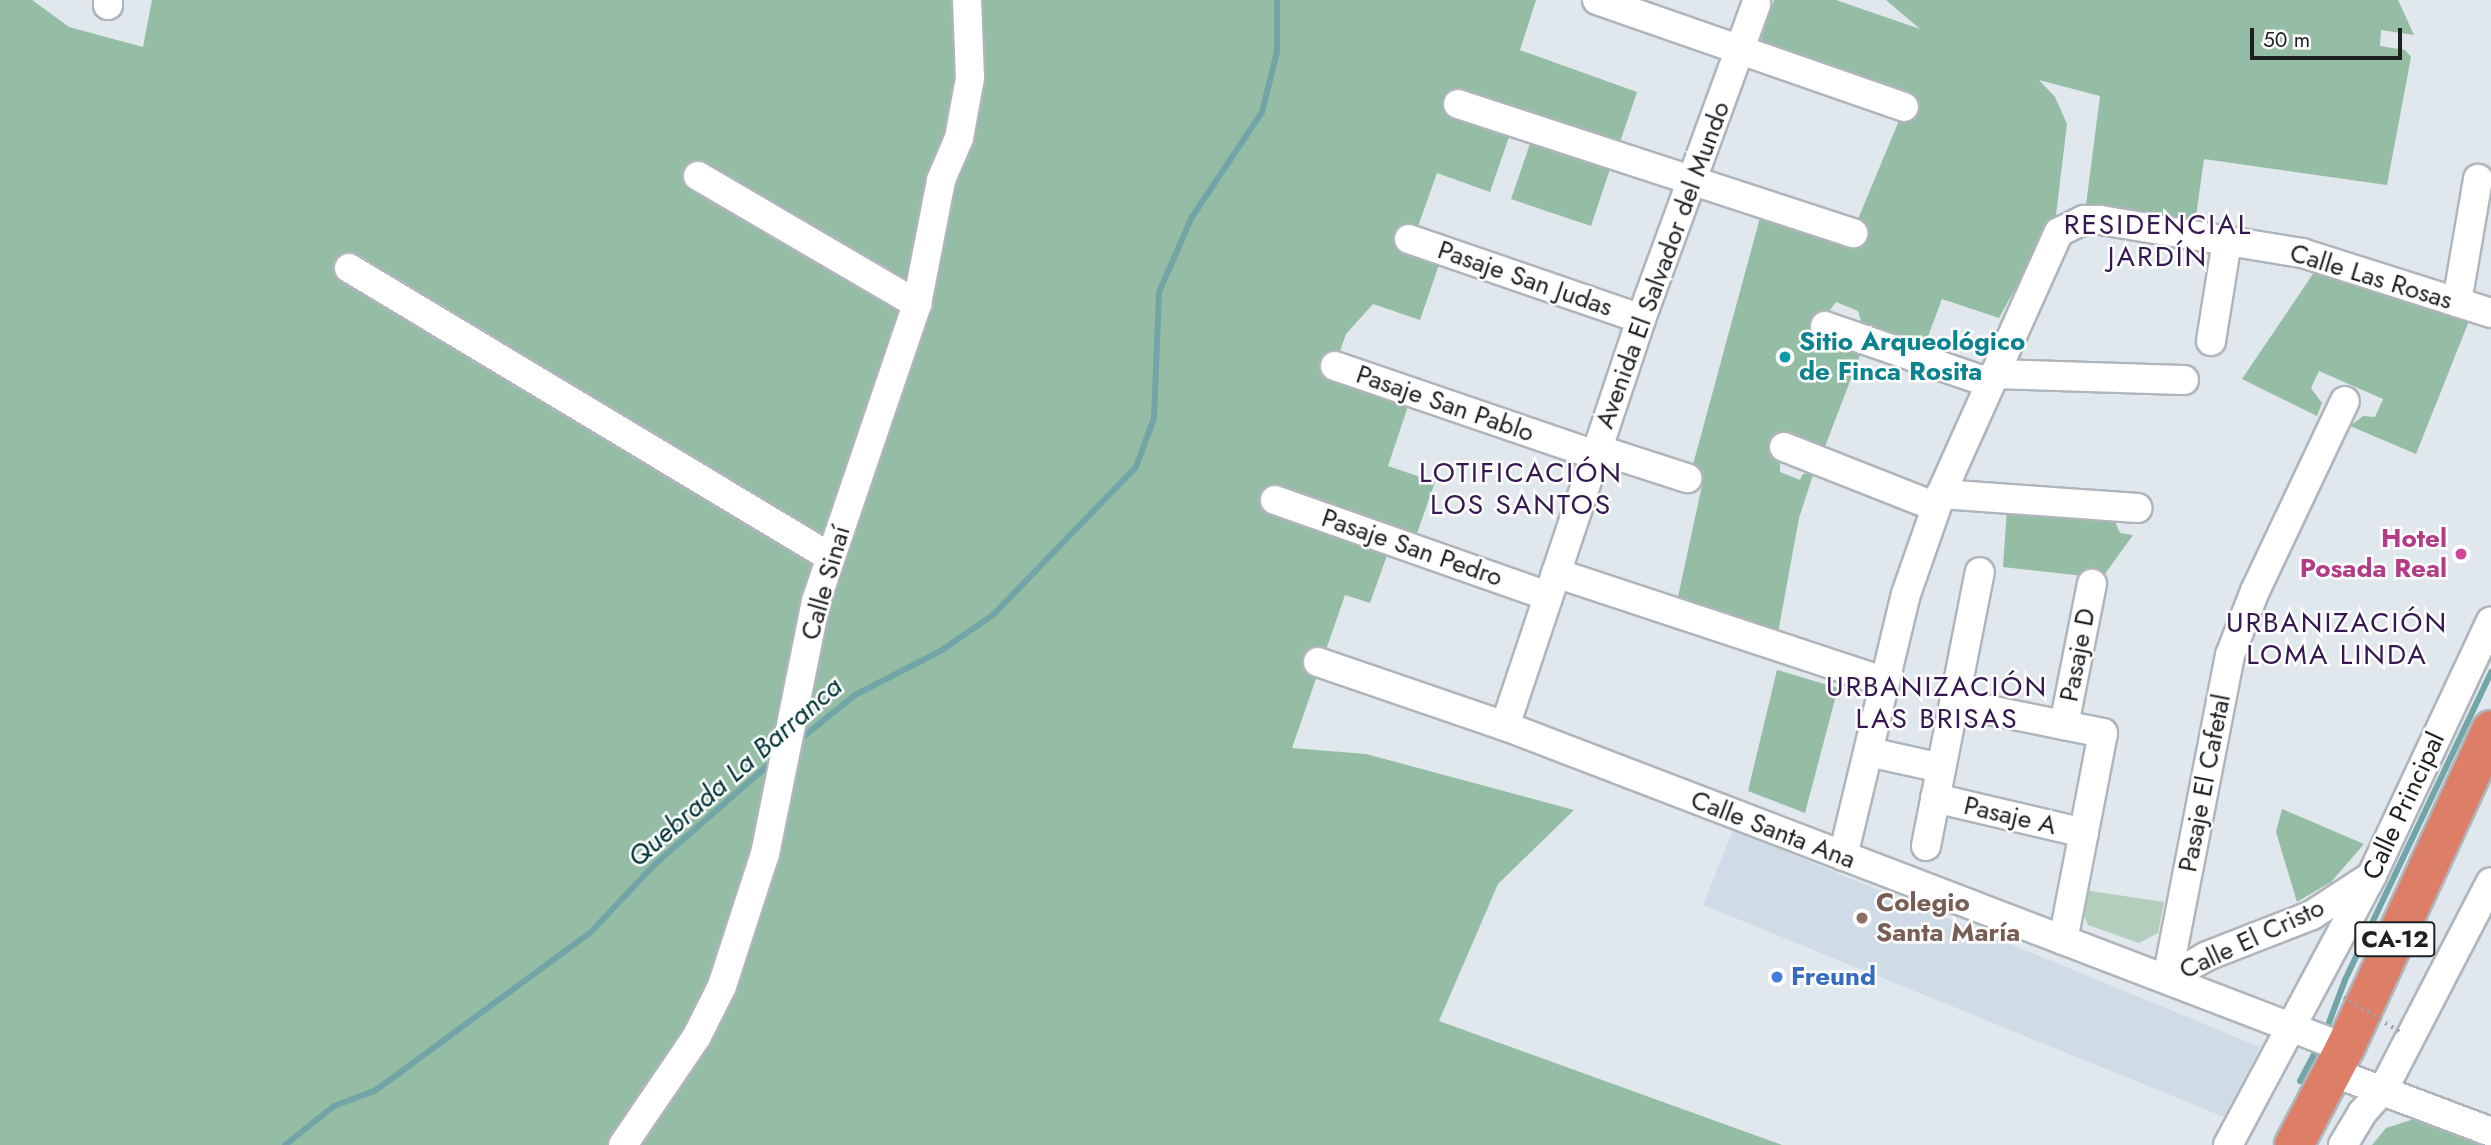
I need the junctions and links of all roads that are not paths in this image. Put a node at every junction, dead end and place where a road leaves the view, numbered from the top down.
1 (967, 0) edge
2 (1597, 0) edge
3 (1756, 4) dead end
4 (1740, 48) junction
5 (1458, 104) dead end
6 (1904, 107) dead end
7 (698, 176) dead end
8 (2478, 179) dead end
9 (1695, 181) junction
10 (1853, 233) dead end
11 (1409, 239) dead end
12 (2227, 241) junction
13 (349, 268) dead end
14 (2457, 302) junction
15 (917, 304) junction
16 (2491, 313) edge
17 (1641, 319) junction
18 (1825, 326) dead end
19 (2211, 341) dead end
20 (1335, 366) dead end
21 (1992, 378) junction
22 (2184, 380) dead end
23 (2344, 401) dead end
24 (1784, 447) dead end
25 (1596, 452) junction
26 (1687, 478) dead end
27 (1275, 500) dead end
28 (1939, 500) junction
29 (2138, 508) dead end
30 (830, 557) junction
31 (1980, 572) dead end
32 (2092, 584) dead end
33 (1552, 585) junction
34 (2491, 621) edge
35 (1318, 662) dead end
36 (1885, 682) junction
37 (1954, 703) junction
38 (2064, 725) junction
39 (1505, 726) junction
40 (2491, 730) edge
41 (1869, 752) junction
42 (1941, 768) junction
43 (2491, 790) edge
44 (1935, 799) junction
45 (2084, 833) junction
46 (1926, 846) dead end
47 (1843, 856) junction
48 (2372, 875) junction
49 (2491, 883) edge
50 (2063, 940) junction
51 (2167, 979) junction
52 (2295, 1027) junction
53 (2360, 1072) junction
54 (2491, 1132) edge
55 (2297, 1141) edge
56 (623, 1145) edge
57 (2228, 1145) edge
58 (2343, 1145) edge

1 - 15 street, Calle Sinaí
2 - 4 street
3 - 4 street, Avenida El Salvador del Mundo
4 - 6 street
4 - 9 street, Avenida El Salvador del Mundo
5 - 9 street
7 - 15 street
8 - 14 street
9 - 10 street
9 - 17 street, Avenida El Salvador del Mundo
11 - 17 street, Pasaje San Judas
12 - 14 street, Calle Las Rosas
12 - 19 street
12 - 21 street, Calle Las Rosas
13 - 30 street
14 - 16 street, Calle Las Rosas
15 - 30 street, Calle Sinaí
17 - 25 street, Avenida El Salvador del Mundo
18 - 21 street
20 - 25 street, Pasaje San Pablo
21 - 22 street
21 - 28 street
23 - 51 street, Pasaje El Cafetal
24 - 28 street
25 - 26 street, Pasaje San Pablo
25 - 33 street, Avenida El Salvador del Mundo
27 - 33 street, Pasaje San Pedro
28 - 29 street
28 - 36 street
30 - 56 street, Calle Sinaí
31 - 37 street
32 - 38 street, Pasaje D
33 - 36 street, Pasaje San Pedro
33 - 39 street, Avenida El Salvador del Mundo
34 - 48 street, Calle Principal
35 - 39 street, Calle Santa Ana
36 - 41 street
37 - 38 street
37 - 42 street
38 - 45 street
39 - 47 street, Calle Santa Ana
40 - 53 highway, CA-12
41 - 42 street
41 - 47 street
42 - 44 street
43 - 53 highway, CA-12
44 - 45 street, Pasaje A
44 - 46 street
45 - 50 street
47 - 50 street, Calle Santa Ana
48 - 51 street, Calle El Cristo
48 - 52 street, Calle Principal
49 - 53 street
50 - 51 street, Calle Santa Ana
51 - 52 street, Calle Santa Ana
52 - 53 street, Calle Santa Ana
52 - 57 street, Calle Principal
53 - 54 street, Calle Santa Ana
53 - 55 highway, CA-12
53 - 58 street

